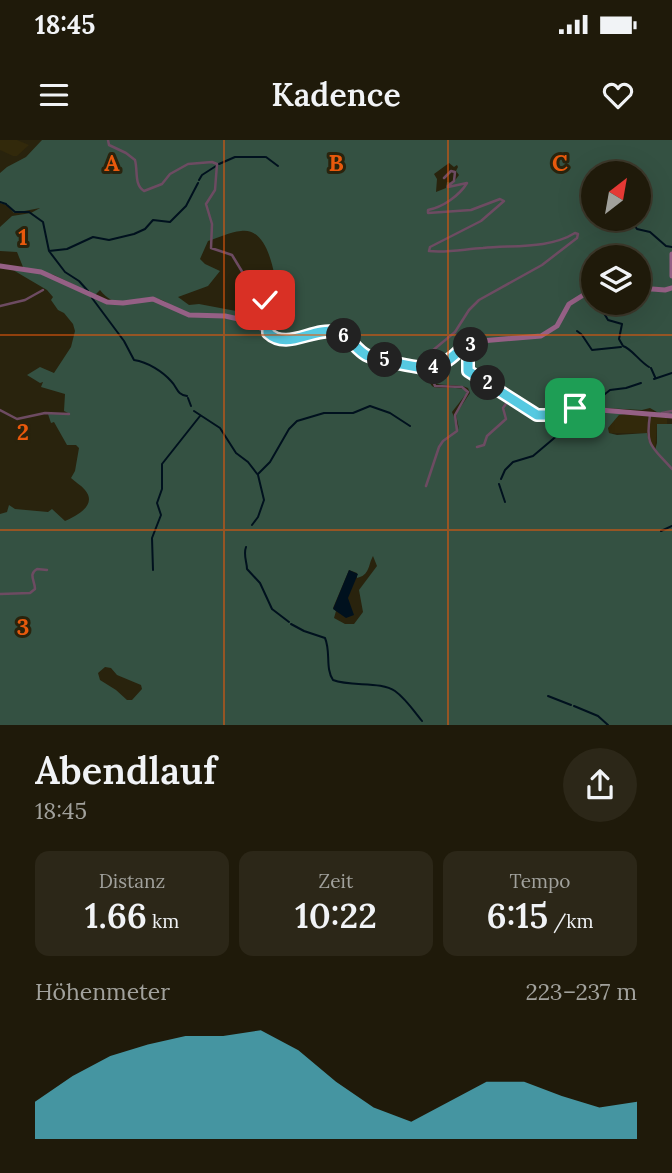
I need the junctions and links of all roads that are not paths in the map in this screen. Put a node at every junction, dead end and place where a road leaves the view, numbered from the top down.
1 (108, 140) edge
2 (444, 178) dead end
3 (672, 254) edge
4 (0, 266) edge
5 (672, 276) edge
6 (672, 288) edge
7 (43, 289) dead end
8 (651, 289) edge
9 (581, 296) edge
10 (266, 305) junction
11 (0, 306) edge
12 (251, 322) junction
13 (268, 333) junction
14 (471, 342) junction
15 (430, 368) junction
16 (510, 398) junction
17 (0, 410) edge
18 (672, 413) edge
19 (69, 414) dead end
20 (652, 414) junction
21 (477, 447) dead end
22 (672, 469) edge
23 (426, 486) dead end
24 (47, 570) dead end
25 (0, 594) edge

1 - 10 street
2 - 15 street
3 - 5 main road
4 - 12 main road
6 - 8 main road
7 - 11 street
9 - 14 main road
10 - 12 street
10 - 13 street
12 - 13 main road
13 - 15 main road
14 - 15 main road
14 - 16 main road
15 - 23 street
16 - 20 main road
16 - 21 street
17 - 19 street
18 - 20 main road
20 - 22 street
24 - 25 street

